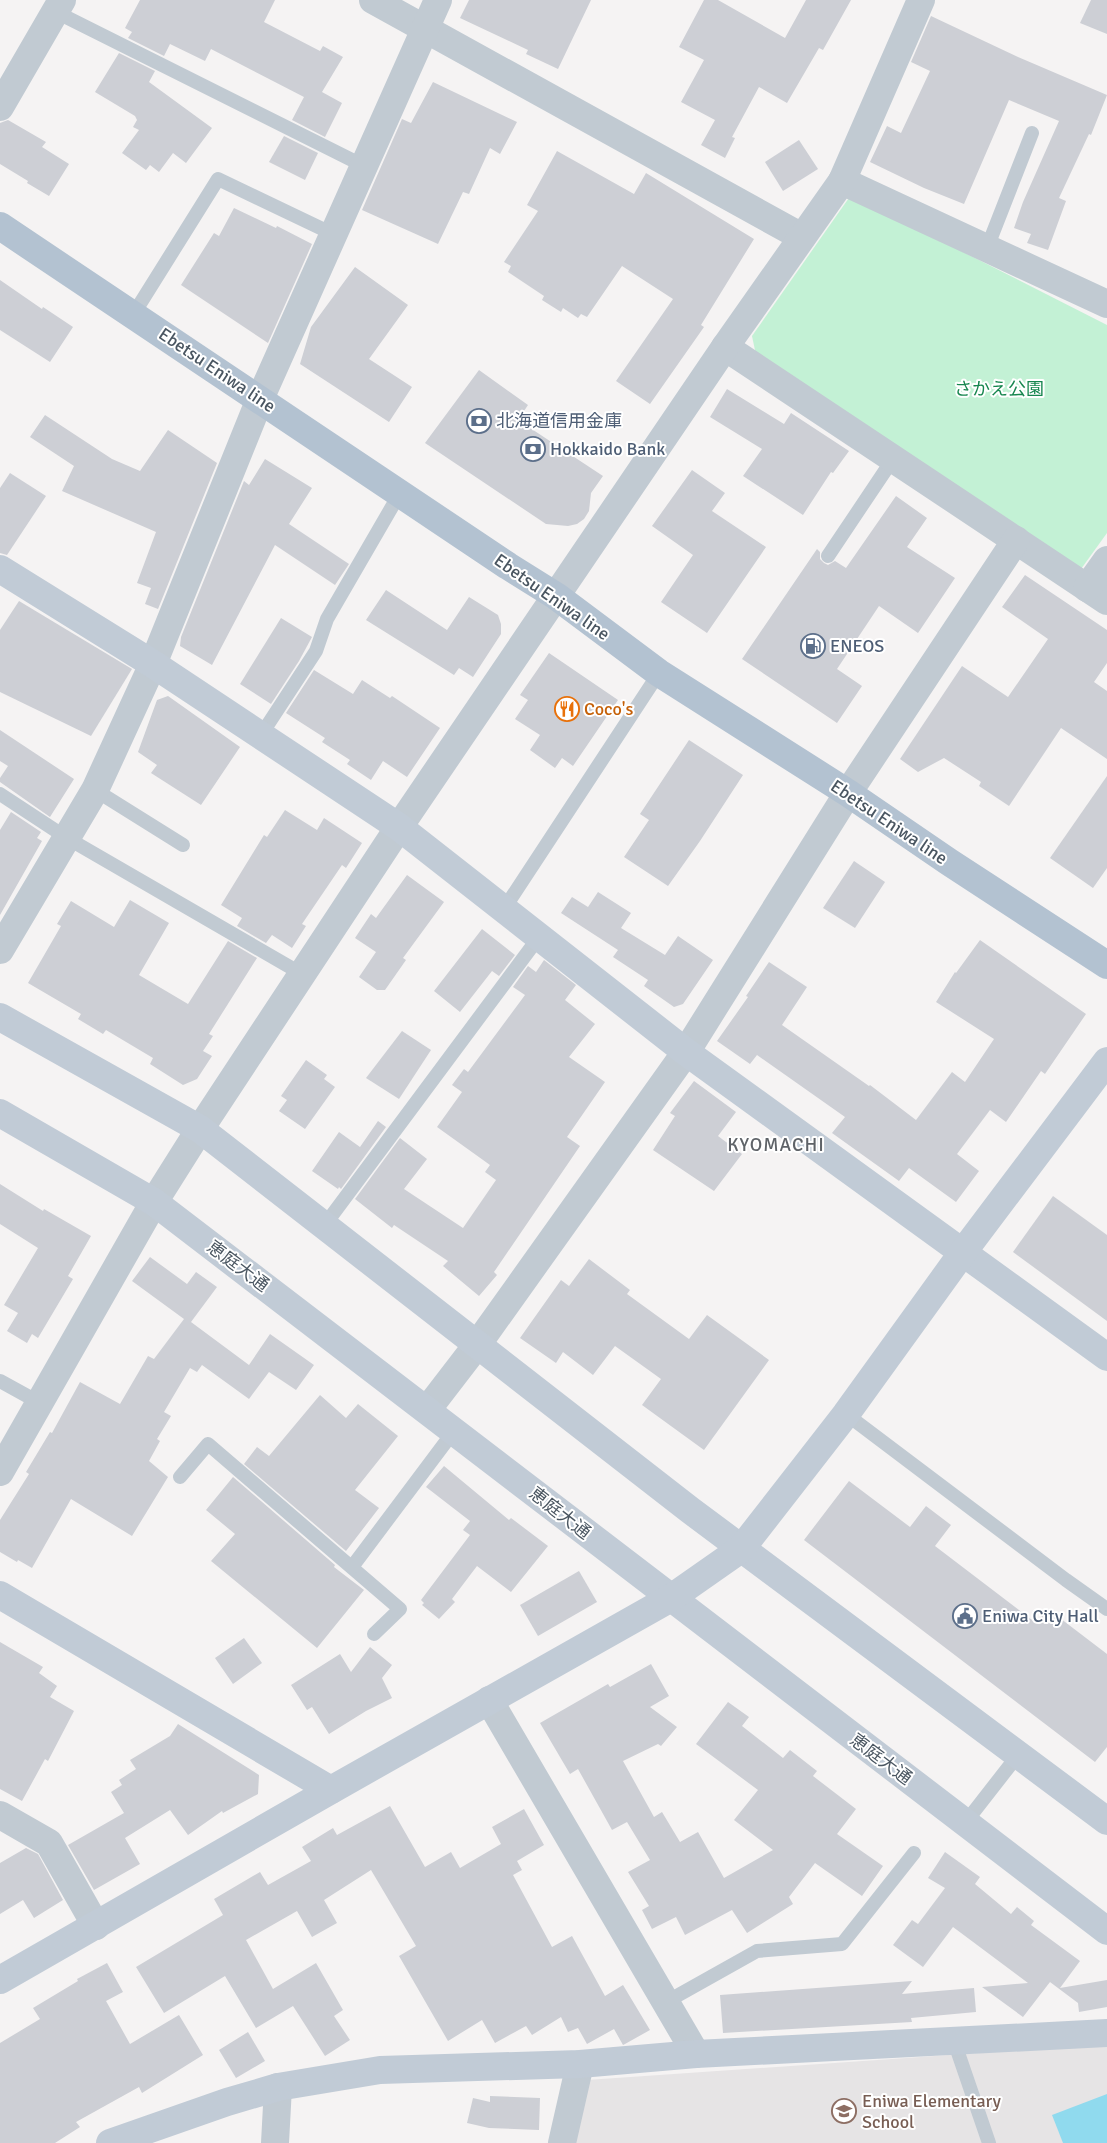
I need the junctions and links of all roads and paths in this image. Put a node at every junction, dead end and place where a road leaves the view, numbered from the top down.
1 (373, 0) edge
2 (438, 0) edge
3 (921, 0) edge
4 (59, 6) edge
5 (425, 29) junction
6 (0, 107) edge
7 (1032, 132) dead end
8 (364, 166) junction
9 (842, 181) junction
10 (0, 226) edge
11 (333, 234) junction
12 (802, 237) junction
13 (987, 248) junction
14 (1107, 304) edge
15 (133, 315) junction
16 (725, 347) junction
17 (260, 399) junction
18 (893, 459) junction
19 (400, 493) junction
20 (1016, 540) junction
21 (828, 556) dead end
22 (1107, 560) edge
23 (0, 569) edge
24 (1097, 595) edge
25 (556, 596) junction
26 (154, 664) junction
27 (659, 673) junction
28 (261, 735) junction
29 (95, 790) junction
30 (848, 793) junction
31 (0, 794) edge
32 (399, 827) junction
33 (67, 838) junction
34 (183, 845) dead end
35 (504, 909) junction
36 (540, 937) junction
37 (0, 950) edge
38 (1107, 964) edge
39 (302, 974) junction
40 (0, 1017) edge
41 (686, 1052) junction
42 (1107, 1061) edge
43 (0, 1113) edge
44 (200, 1129) junction
45 (154, 1202) junction
46 (324, 1226) junction
47 (963, 1252) junction
48 (477, 1345) junction
49 (1107, 1357) edge
50 (0, 1381) edge
51 (40, 1403) junction
52 (427, 1410) junction
53 (846, 1414) junction
54 (454, 1431) junction
55 (0, 1472) edge
56 (180, 1477) dead end
57 (741, 1549) junction
58 (352, 1567) junction
59 (0, 1595) edge
60 (671, 1598) junction
61 (1107, 1609) edge
62 (374, 1634) dead end
63 (489, 1700) junction
64 (1018, 1755) junction
65 (330, 1790) junction
66 (0, 1814) edge
67 (1107, 1821) edge
68 (965, 1823) junction
69 (914, 1853) dead end
70 (96, 1926) junction
71 (1107, 1931) edge
72 (0, 1980) edge
73 (666, 2002) junction
74 (1107, 2033) edge
75 (954, 2041) junction
76 (696, 2054) junction
77 (580, 2064) junction
78 (278, 2087) junction
79 (110, 2143) edge
80 (275, 2143) edge
81 (562, 2143) edge
82 (989, 2143) edge

1 - 5 street
2 - 5 street
3 - 9 street
4 - 6 street
4 - 8 lane
5 - 8 street
5 - 12 street
7 - 13 lane
8 - 11 street
9 - 12 street
9 - 13 street
10 - 15 main road, Ebetsu Eniwa line
11 - 15 lane
11 - 17 street
12 - 16 street
13 - 14 street
15 - 17 main road, Ebetsu Eniwa line
16 - 18 street
16 - 25 street
17 - 19 main road, Ebetsu Eniwa line
17 - 26 street
18 - 20 street
18 - 21 lane
19 - 25 main road, Ebetsu Eniwa line
19 - 28 lane
20 - 24 street
20 - 30 street
22 - 24 street
23 - 26 street
25 - 27 main road, Ebetsu Eniwa line
25 - 32 street
26 - 28 street
26 - 29 street
27 - 30 main road, Ebetsu Eniwa line
27 - 35 lane
28 - 32 street
29 - 33 street
29 - 34 lane
30 - 38 main road, Ebetsu Eniwa line
30 - 41 street
31 - 33 lane
32 - 35 street
32 - 39 street
33 - 37 street
33 - 39 lane
35 - 36 street
36 - 41 street
36 - 46 lane
39 - 44 street
40 - 44 street
41 - 47 street
41 - 48 street
42 - 47 street
43 - 45 street, 恵庭大通
44 - 45 street
44 - 46 street
45 - 51 street
45 - 52 street, 恵庭大通
46 - 48 street
47 - 49 street
47 - 53 street
48 - 52 street
48 - 57 street
50 - 51 lane
51 - 55 street
52 - 54 street, 恵庭大通
53 - 57 street
53 - 61 lane
54 - 58 lane
54 - 60 street, 恵庭大通
56 - 58 lane
57 - 60 street
57 - 64 street
58 - 62 lane
59 - 65 street
60 - 63 street
60 - 68 street, 恵庭大通
63 - 65 street
63 - 73 street
64 - 67 street
64 - 68 lane
65 - 70 street
66 - 70 street
68 - 71 street, 恵庭大通
69 - 73 lane
70 - 72 street
73 - 76 street
74 - 75 street
75 - 76 street
75 - 82 lane
76 - 77 street
77 - 78 street
77 - 81 street
78 - 79 street
78 - 80 street

